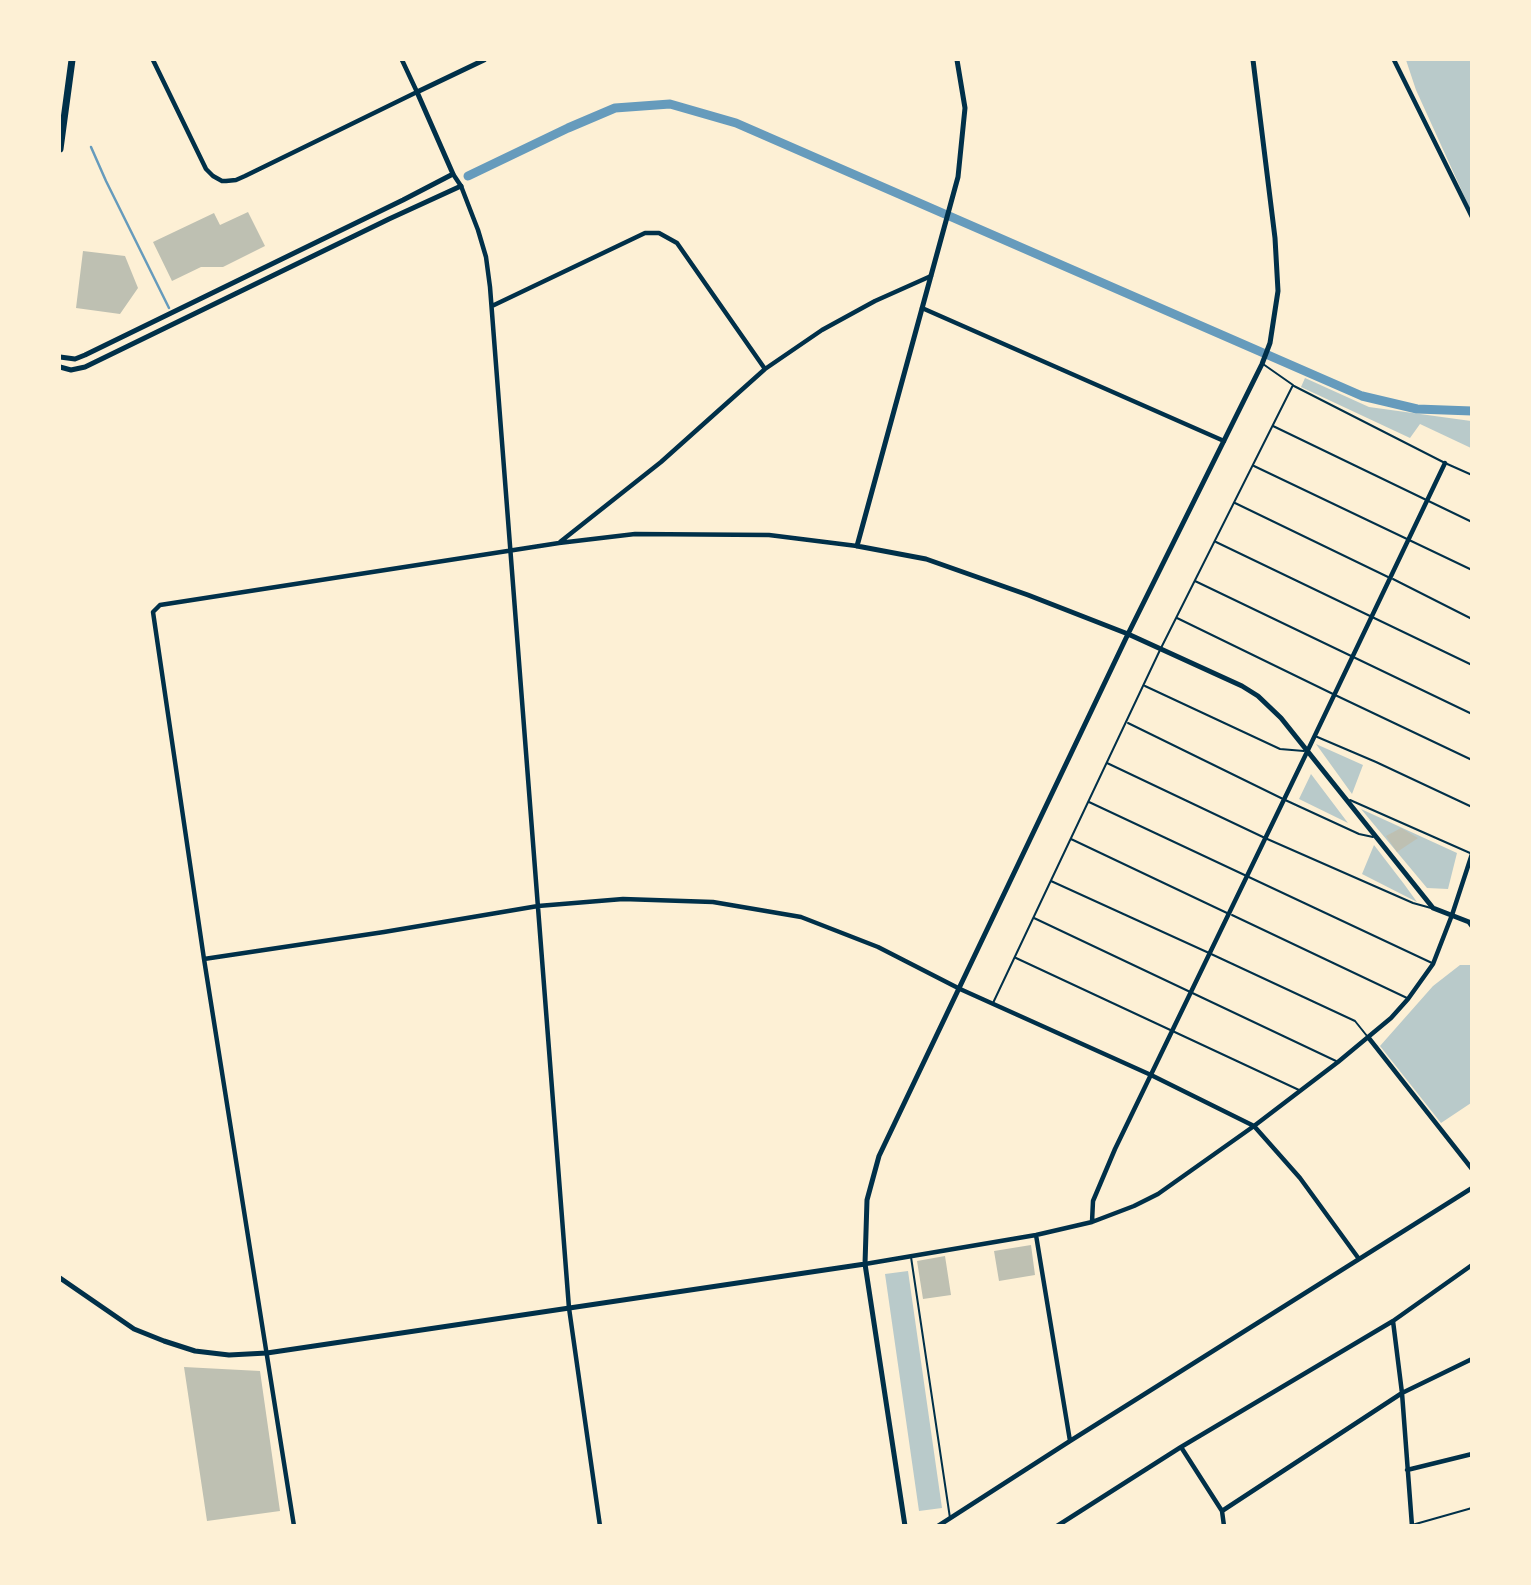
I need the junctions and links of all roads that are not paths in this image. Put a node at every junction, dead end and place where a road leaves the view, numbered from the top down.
1 (72, 60) edge
2 (153, 60) edge
3 (402, 60) edge
4 (484, 60) edge
5 (957, 60) edge
6 (1253, 60) edge
7 (1394, 60) edge
8 (417, 92) junction
9 (60, 149) edge
10 (453, 174) junction
11 (461, 186) junction
12 (1472, 217) edge
13 (931, 276) junction
14 (492, 306) junction
15 (922, 307) junction
16 (60, 357) edge
17 (1263, 361) junction
18 (60, 368) edge
19 (765, 369) junction
20 (1293, 385) junction
21 (1272, 426) junction
22 (1224, 441) junction
23 (1445, 463) junction
24 (1253, 465) junction
25 (1472, 475) edge
26 (1426, 501) junction
27 (1234, 503) junction
28 (1472, 522) edge
29 (1408, 540) junction
30 (1215, 542) junction
31 (559, 543) junction
32 (856, 546) junction
33 (511, 551) junction
34 (1472, 570) edge
35 (1390, 578) junction
36 (1195, 582) junction
37 (1370, 617) junction
38 (1177, 618) junction
39 (1472, 619) edge
40 (1128, 634) junction
41 (1160, 650) junction
42 (1352, 655) junction
43 (1472, 665) edge
44 (1144, 686) junction
45 (1333, 694) junction
46 (1472, 714) edge
47 (1127, 722) junction
48 (1314, 736) junction
49 (1307, 751) junction
50 (1472, 760) edge
51 (1107, 762) junction
52 (1343, 797) junction
53 (1283, 799) junction
54 (1088, 802) junction
55 (1472, 807) edge
56 (1375, 837) junction
57 (1265, 838) junction
58 (1071, 839) junction
59 (1471, 854) edge
60 (1246, 877) junction
61 (1051, 881) junction
62 (538, 906) junction
63 (1228, 914) junction
64 (1452, 915) junction
65 (1033, 918) junction
66 (1472, 926) edge
67 (1209, 953) junction
68 (1015, 957) junction
69 (204, 959) junction
70 (1433, 964) junction
71 (960, 989) junction
72 (1191, 991) junction
73 (1408, 999) junction
74 (992, 1004) junction
75 (1172, 1031) junction
76 (1368, 1037) junction
77 (1338, 1062) junction
78 (1151, 1075) junction
79 (1300, 1090) junction
80 (1254, 1126) junction
81 (1472, 1169) edge
82 (1472, 1188) edge
83 (1092, 1222) junction
84 (1036, 1235) junction
85 (911, 1256) junction
86 (1359, 1259) junction
87 (865, 1264) junction
88 (1472, 1265) edge
89 (60, 1278) edge
90 (569, 1308) junction
91 (1393, 1321) junction
92 (267, 1353) junction
93 (1472, 1359) edge
94 (1402, 1393) junction
95 (1070, 1441) junction
96 (1181, 1447) junction
97 (1472, 1454) edge
98 (1407, 1470) junction
99 (1472, 1508) edge
100 (1222, 1511) junction
101 (950, 1518) junction
102 (293, 1525) edge
103 (600, 1525) edge
104 (905, 1525) edge
105 (939, 1525) edge
106 (1057, 1525) edge
107 (1224, 1525) edge
108 (1412, 1525) edge

1 - 9 highway
2 - 8 street
3 - 8 street
4 - 8 street
5 - 13 street
6 - 17 street
7 - 12 street
8 - 10 street
10 - 11 street
10 - 16 street
11 - 14 street
11 - 18 street
13 - 15 street
13 - 19 street
14 - 19 street
14 - 33 street
15 - 22 street
15 - 32 street
17 - 20 lane
17 - 22 street
19 - 31 street
20 - 21 lane
20 - 23 lane
21 - 24 lane
21 - 26 lane
22 - 40 street
23 - 25 lane
23 - 26 street
24 - 27 lane
24 - 29 lane
26 - 28 lane
26 - 29 street
27 - 30 lane
27 - 35 lane
29 - 34 lane
29 - 35 street
30 - 36 lane
30 - 37 lane
31 - 32 street
31 - 33 street
32 - 40 street
33 - 62 street
33 - 69 street
35 - 37 street
35 - 39 lane
36 - 38 lane
36 - 42 lane
37 - 42 street
37 - 43 lane
38 - 41 lane
38 - 45 lane
40 - 41 street
40 - 71 street
41 - 44 lane
41 - 49 street
42 - 45 street
42 - 46 lane
44 - 47 lane
44 - 49 lane
45 - 48 street
45 - 50 lane
47 - 51 lane
47 - 53 lane
48 - 49 street
48 - 55 lane
49 - 52 street
49 - 53 street
51 - 54 lane
51 - 57 lane
52 - 56 street
52 - 59 lane
53 - 56 lane
53 - 57 street
54 - 58 lane
54 - 60 lane
56 - 64 street
57 - 60 street
57 - 64 lane
58 - 61 lane
58 - 63 lane
59 - 64 street
60 - 63 street
60 - 70 lane
61 - 65 lane
61 - 67 lane
62 - 69 street
62 - 71 street
62 - 90 street
63 - 67 street
63 - 73 lane
64 - 66 street
64 - 70 street
65 - 68 lane
65 - 72 lane
67 - 72 street
67 - 76 lane
68 - 74 lane
68 - 75 lane
69 - 92 street
70 - 73 street
71 - 74 street
71 - 87 street
72 - 75 street
72 - 77 lane
73 - 76 street
74 - 78 street
75 - 78 street
75 - 79 lane
76 - 77 street
76 - 81 street
77 - 79 street
78 - 80 street
78 - 83 street
79 - 80 street
80 - 83 street
80 - 86 street
82 - 86 street
83 - 84 street
84 - 85 street
84 - 95 street
85 - 87 street
85 - 101 lane
86 - 95 street
87 - 90 street
87 - 104 street
88 - 91 street
89 - 92 street
90 - 92 street
90 - 103 street
91 - 94 street
91 - 96 street
92 - 102 street
93 - 94 street
94 - 98 street
94 - 100 street
95 - 101 street
96 - 100 street
96 - 106 street
97 - 98 street
98 - 108 street
99 - 108 lane
100 - 107 street
101 - 105 street

